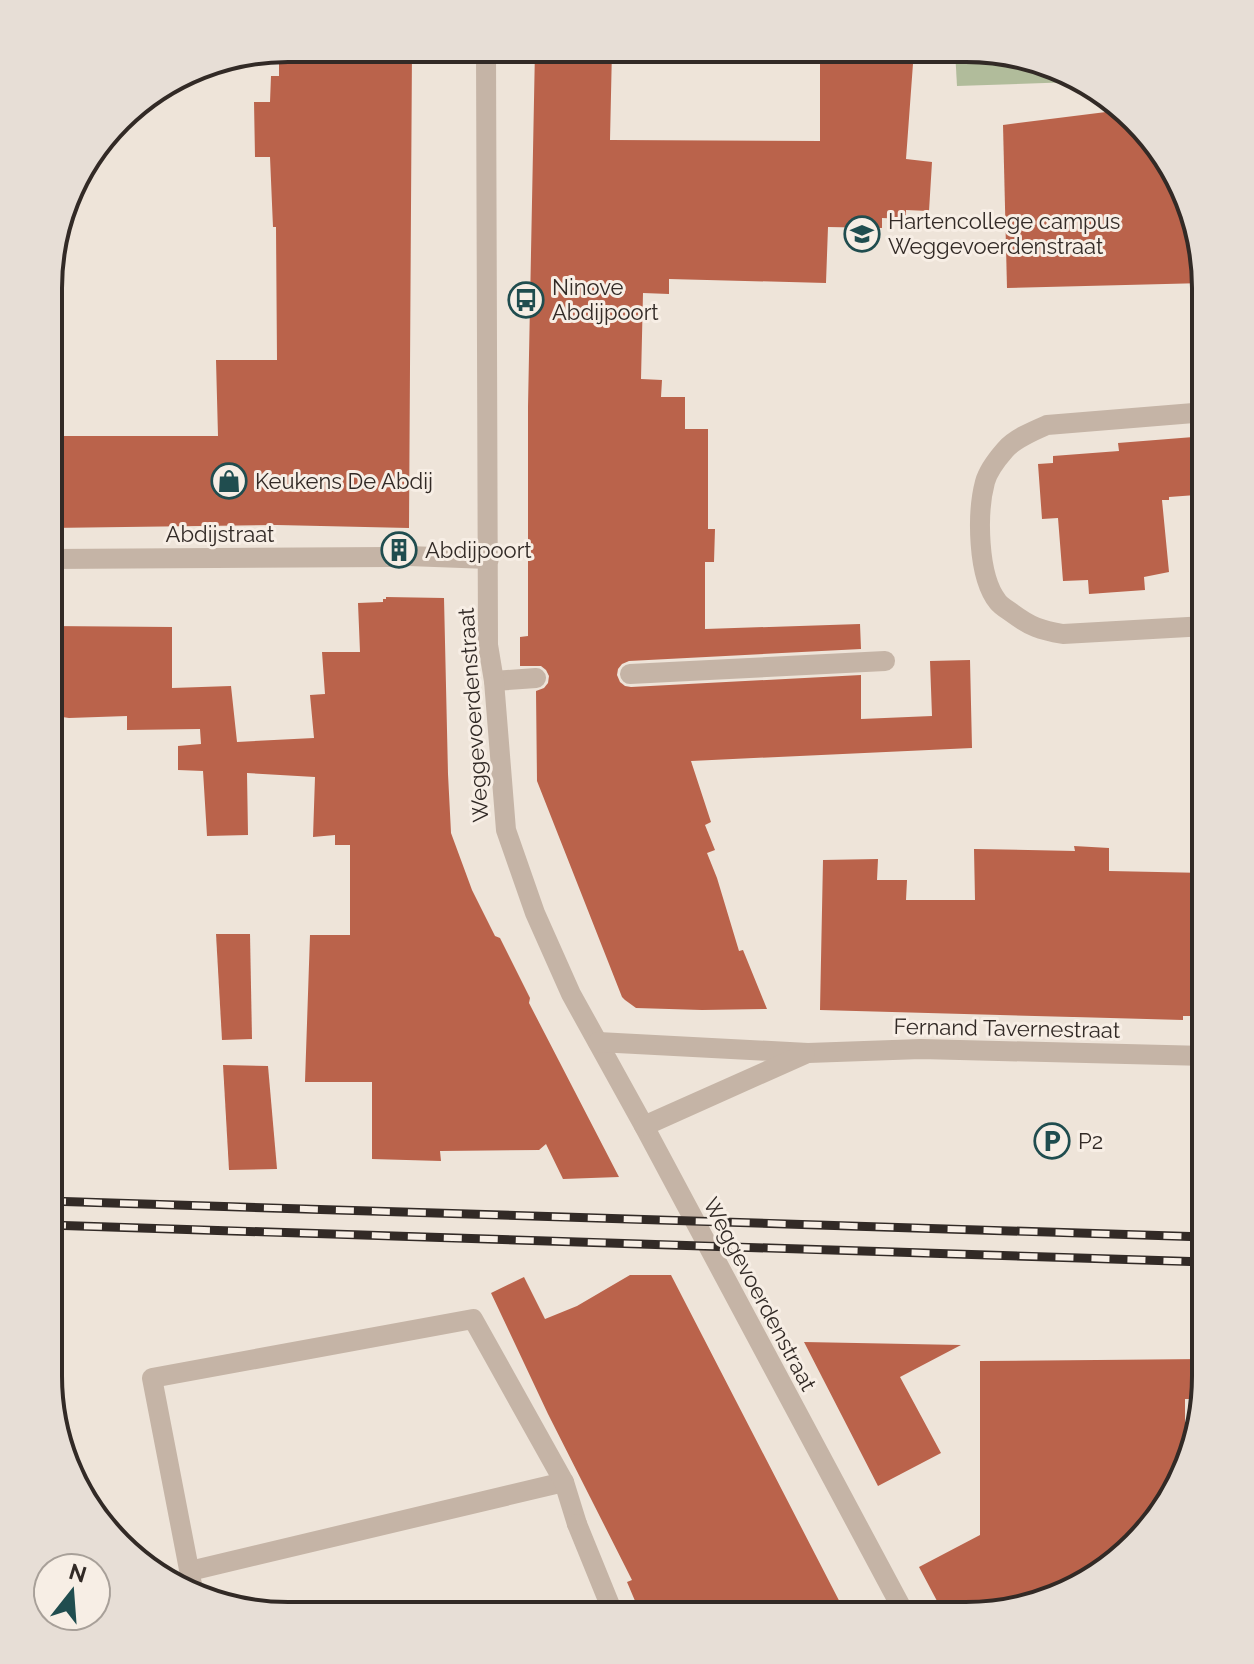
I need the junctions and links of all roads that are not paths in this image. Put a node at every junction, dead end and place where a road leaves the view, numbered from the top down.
1 (486, 62) edge
2 (1192, 413) edge
3 (62, 559) edge
4 (489, 559) junction
5 (1192, 627) edge
6 (885, 661) dead end
7 (630, 674) dead end
8 (536, 678) dead end
9 (494, 681) junction
10 (598, 1042) junction
11 (808, 1053) junction
12 (1192, 1056) edge
13 (644, 1126) junction
14 (564, 1482) junction
15 (192, 1580) edge
16 (609, 1602) edge
17 (899, 1602) edge

1 - 4 street, Weggevoerdenstraat
2 - 5 street
3 - 4 street, Abdijstraat
4 - 9 street, Weggevoerdenstraat
6 - 7 street
8 - 9 street
9 - 10 street, Weggevoerdenstraat
10 - 11 street, Fernand Tavernestraat
10 - 13 street, Weggevoerdenstraat
11 - 12 street, Fernand Tavernestraat
11 - 13 street, Fernand Tavernestraat
13 - 17 street, Weggevoerdenstraat
14 - 15 street
14 - 15 street
14 - 16 street

